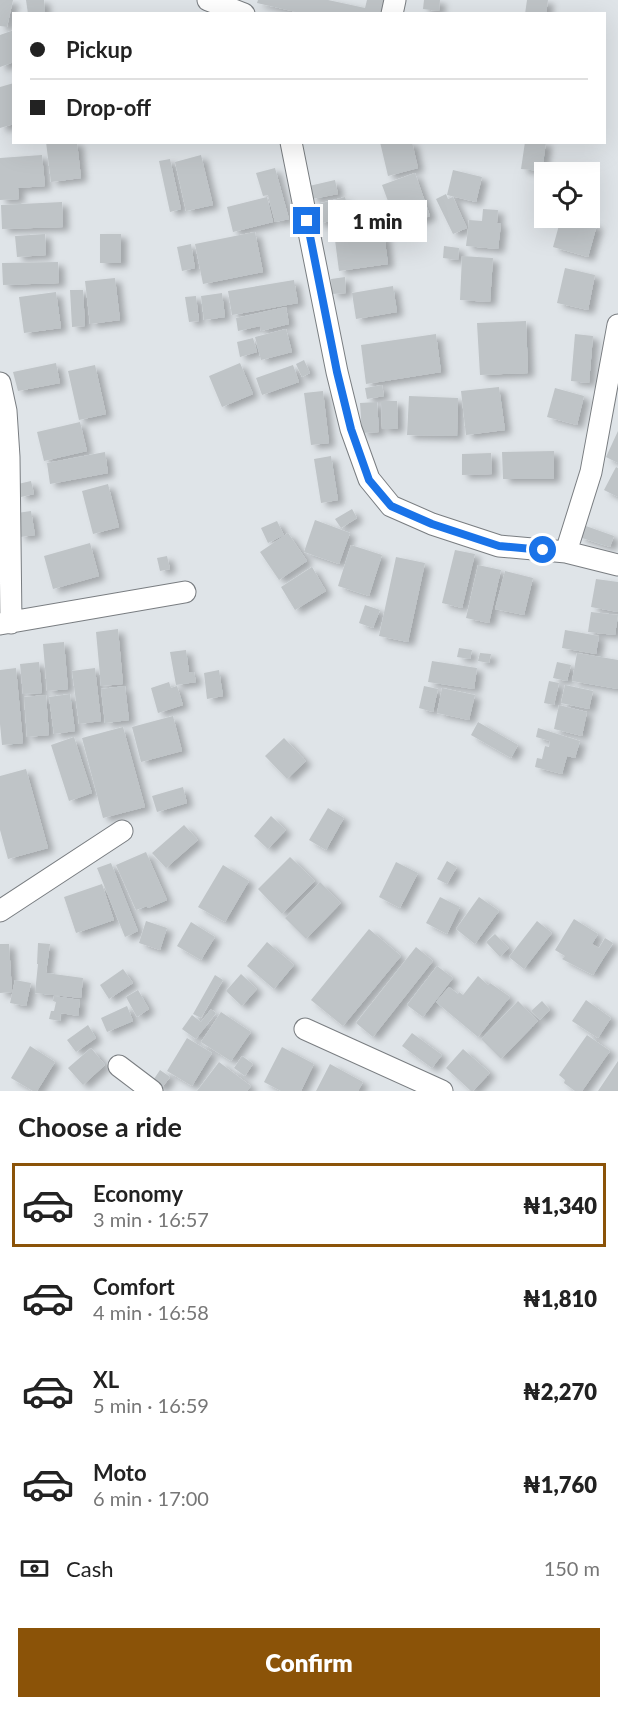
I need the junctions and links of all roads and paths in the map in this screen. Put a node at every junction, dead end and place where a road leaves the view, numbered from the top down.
1 (208, 0) edge
2 (239, 12) edge
3 (291, 144) edge
4 (618, 325) edge
5 (0, 383) edge
6 (566, 552) junction
7 (618, 565) edge
8 (186, 592) dead end
9 (5, 623) edge
10 (122, 831) dead end
11 (0, 911) edge
12 (305, 1029) dead end
13 (119, 1066) dead end
14 (432, 1089) edge
15 (152, 1091) edge

1 - 2 street
3 - 6 street
4 - 6 street
5 - 9 street
6 - 7 street
8 - 9 street
10 - 11 street
12 - 14 street
13 - 15 street

